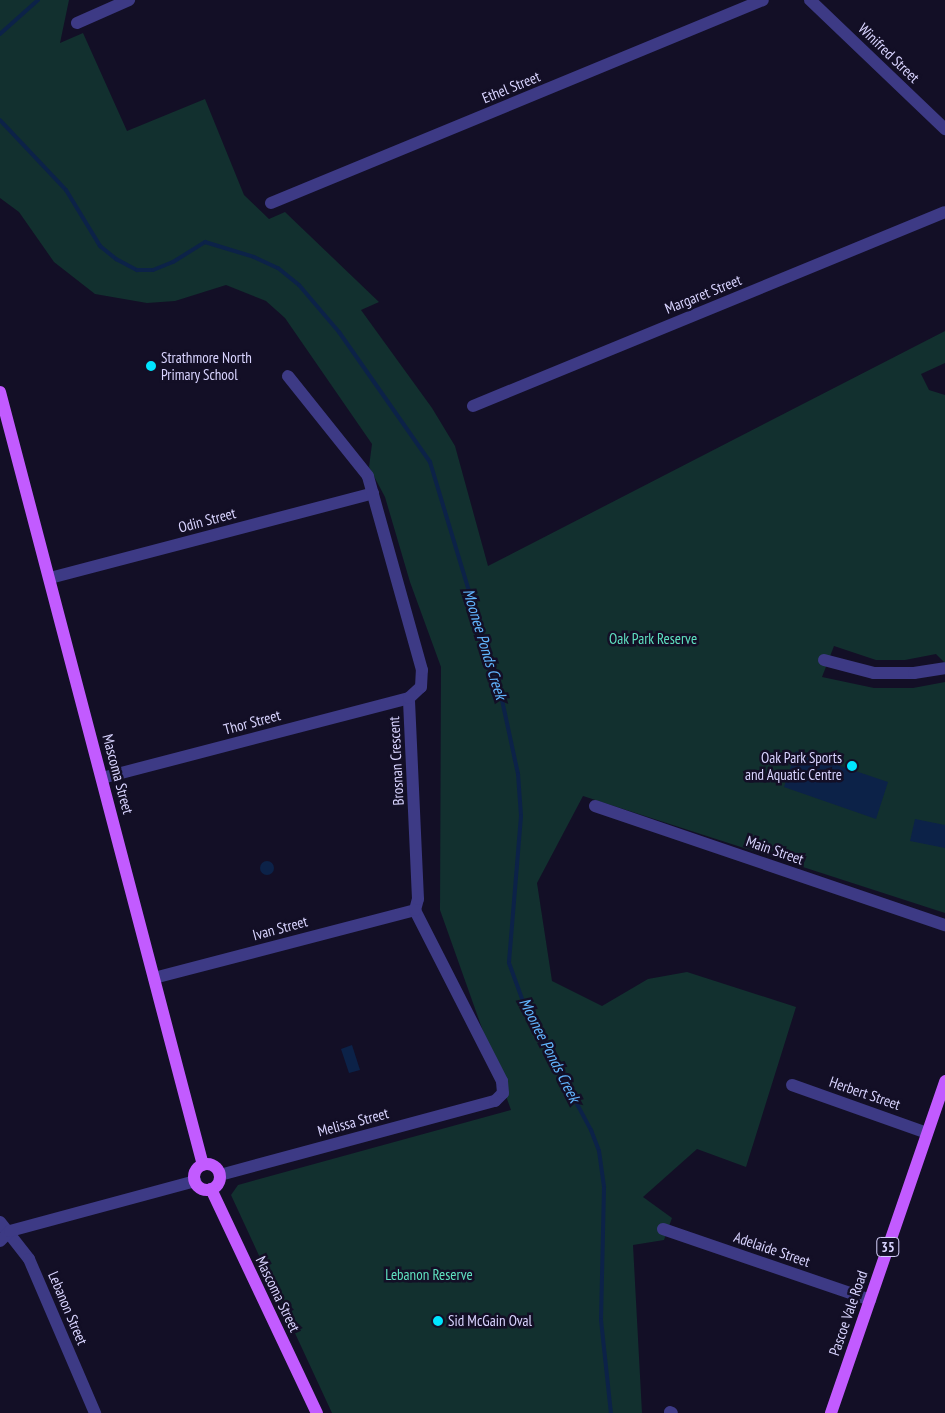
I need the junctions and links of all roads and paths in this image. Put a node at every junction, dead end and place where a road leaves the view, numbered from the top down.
1 (129, 0) edge
2 (763, 0) edge
3 (810, 0) edge
4 (77, 23) dead end
5 (945, 129) edge
6 (271, 204) dead end
7 (945, 212) edge
8 (288, 376) dead end
9 (0, 392) edge
10 (473, 406) dead end
11 (373, 492) junction
12 (50, 578) junction
13 (824, 660) dead end
14 (945, 668) edge
15 (409, 698) junction
16 (102, 778) junction
17 (595, 806) dead end
18 (415, 910) junction
19 (945, 925) edge
20 (154, 978) junction
21 (945, 1081) edge
22 (792, 1085) dead end
23 (927, 1133) junction
24 (203, 1165) junction
25 (220, 1175) junction
26 (195, 1181) junction
27 (211, 1189) junction
28 (0, 1222) edge
29 (663, 1229) dead end
30 (10, 1232) junction
31 (0, 1241) edge
32 (870, 1300) junction
33 (95, 1413) edge
34 (316, 1413) edge
35 (831, 1413) edge

1 - 4 street
2 - 6 street, Ethel Street
3 - 5 street, Winifred Street
7 - 10 street, Margaret Street
8 - 11 street, Brosnan Crescent
9 - 12 main road, Mascoma Street
11 - 12 street, Odin Street
11 - 15 street, Brosnan Crescent
12 - 16 main road, Mascoma Street
13 - 14 street
15 - 16 street, Thor Street
15 - 18 street, Brosnan Crescent
16 - 20 main road, Mascoma Street
17 - 19 street, Main Street
18 - 20 street, Ivan Street
18 - 25 street, Melissa Street
20 - 24 main road, Mascoma Street
21 - 23 main road, Pascoe Vale Road / 35
22 - 23 street, Herbert Street
23 - 32 main road, Pascoe Vale Road / 35
24 - 25 main road
24 - 26 main road
25 - 27 main road
26 - 27 main road
26 - 30 street
27 - 34 main road, Mascoma Street
28 - 30 street, Lebanon Street
29 - 32 street, Adelaide Street
30 - 31 street
30 - 33 street, Lebanon Street
32 - 35 main road, Pascoe Vale Road / 35

